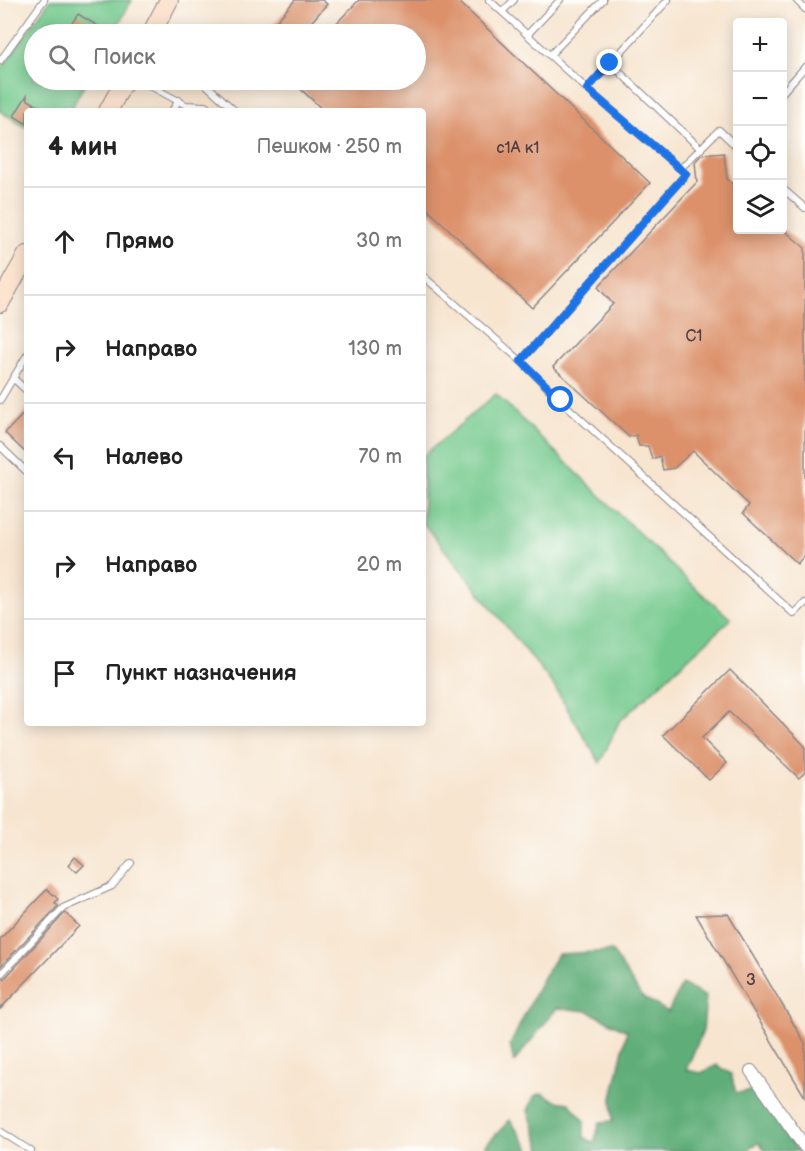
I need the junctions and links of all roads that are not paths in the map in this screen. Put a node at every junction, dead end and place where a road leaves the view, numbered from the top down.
1 (44, 0) edge
2 (169, 0) edge
3 (489, 0) edge
4 (514, 0) edge
5 (560, 0) edge
6 (603, 0) edge
7 (668, 0) edge
8 (796, 0) edge
9 (805, 9) edge
10 (502, 12) junction
11 (27, 24) edge
12 (157, 24) edge
13 (24, 28) edge
14 (527, 34) junction
15 (550, 55) junction
16 (0, 61) edge
17 (610, 63) junction
18 (805, 67) edge
19 (787, 88) edge
20 (587, 89) junction
21 (120, 90) edge
22 (159, 90) edge
23 (212, 90) edge
24 (179, 100) junction
25 (110, 108) edge
26 (174, 108) edge
27 (207, 108) edge
28 (232, 108) edge
29 (733, 142) edge
30 (701, 149) junction
31 (680, 169) junction
32 (787, 192) edge
33 (805, 208) edge
34 (24, 260) edge
35 (426, 279) edge
36 (0, 303) edge
37 (24, 360) edge
38 (521, 361) junction
39 (13, 378) junction
40 (24, 388) edge
41 (0, 400) edge
42 (0, 446) edge
43 (24, 469) edge
44 (805, 603) edge
45 (131, 863) dead end
46 (0, 975) edge
47 (751, 1071) dead end
48 (0, 1131) edge
49 (805, 1147) edge
50 (31, 1151) edge

1 - 11 lane
2 - 12 street
3 - 10 lane
4 - 10 lane
5 - 14 lane
6 - 15 lane
7 - 17 lane
8 - 9 lane
10 - 14 lane
13 - 16 lane
14 - 15 lane
15 - 20 lane
17 - 20 lane
17 - 30 lane
18 - 19 lane
20 - 31 lane
21 - 25 street
22 - 24 lane
23 - 28 lane
24 - 26 lane
24 - 27 lane
29 - 30 lane
30 - 31 lane
31 - 38 lane
32 - 33 lane
34 - 36 street
35 - 38 lane
37 - 39 lane
38 - 44 lane
39 - 40 lane
39 - 41 lane
42 - 43 lane
45 - 46 lane
47 - 49 street
48 - 50 lane

